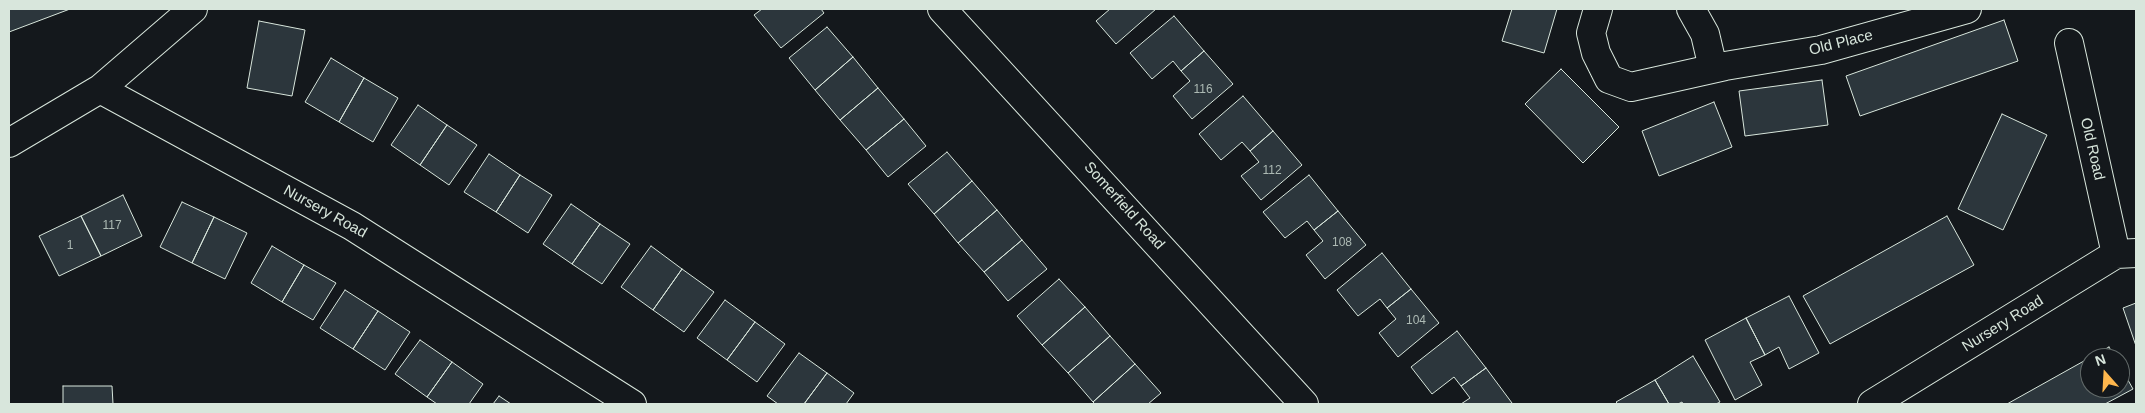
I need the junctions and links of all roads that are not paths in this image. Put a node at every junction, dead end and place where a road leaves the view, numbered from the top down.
1 (193, 9) edge
2 (942, 9) edge
3 (1598, 9) edge
4 (1691, 9) edge
5 (1967, 9) edge
6 (2069, 43) dead end
7 (1713, 68) junction
8 (100, 89) junction
9 (9, 143) edge
10 (2126, 254) edge
11 (632, 404) edge
12 (1304, 404) edge
13 (1872, 404) edge

1 - 8 main road
2 - 12 main road, Somerfield Road
3 - 7 main road, Old Place
4 - 7 main road
5 - 7 main road, Old Place
6 - 10 main road, Old Road
8 - 9 main road
8 - 11 main road, Nursery Road
10 - 13 main road, Nursery Road

